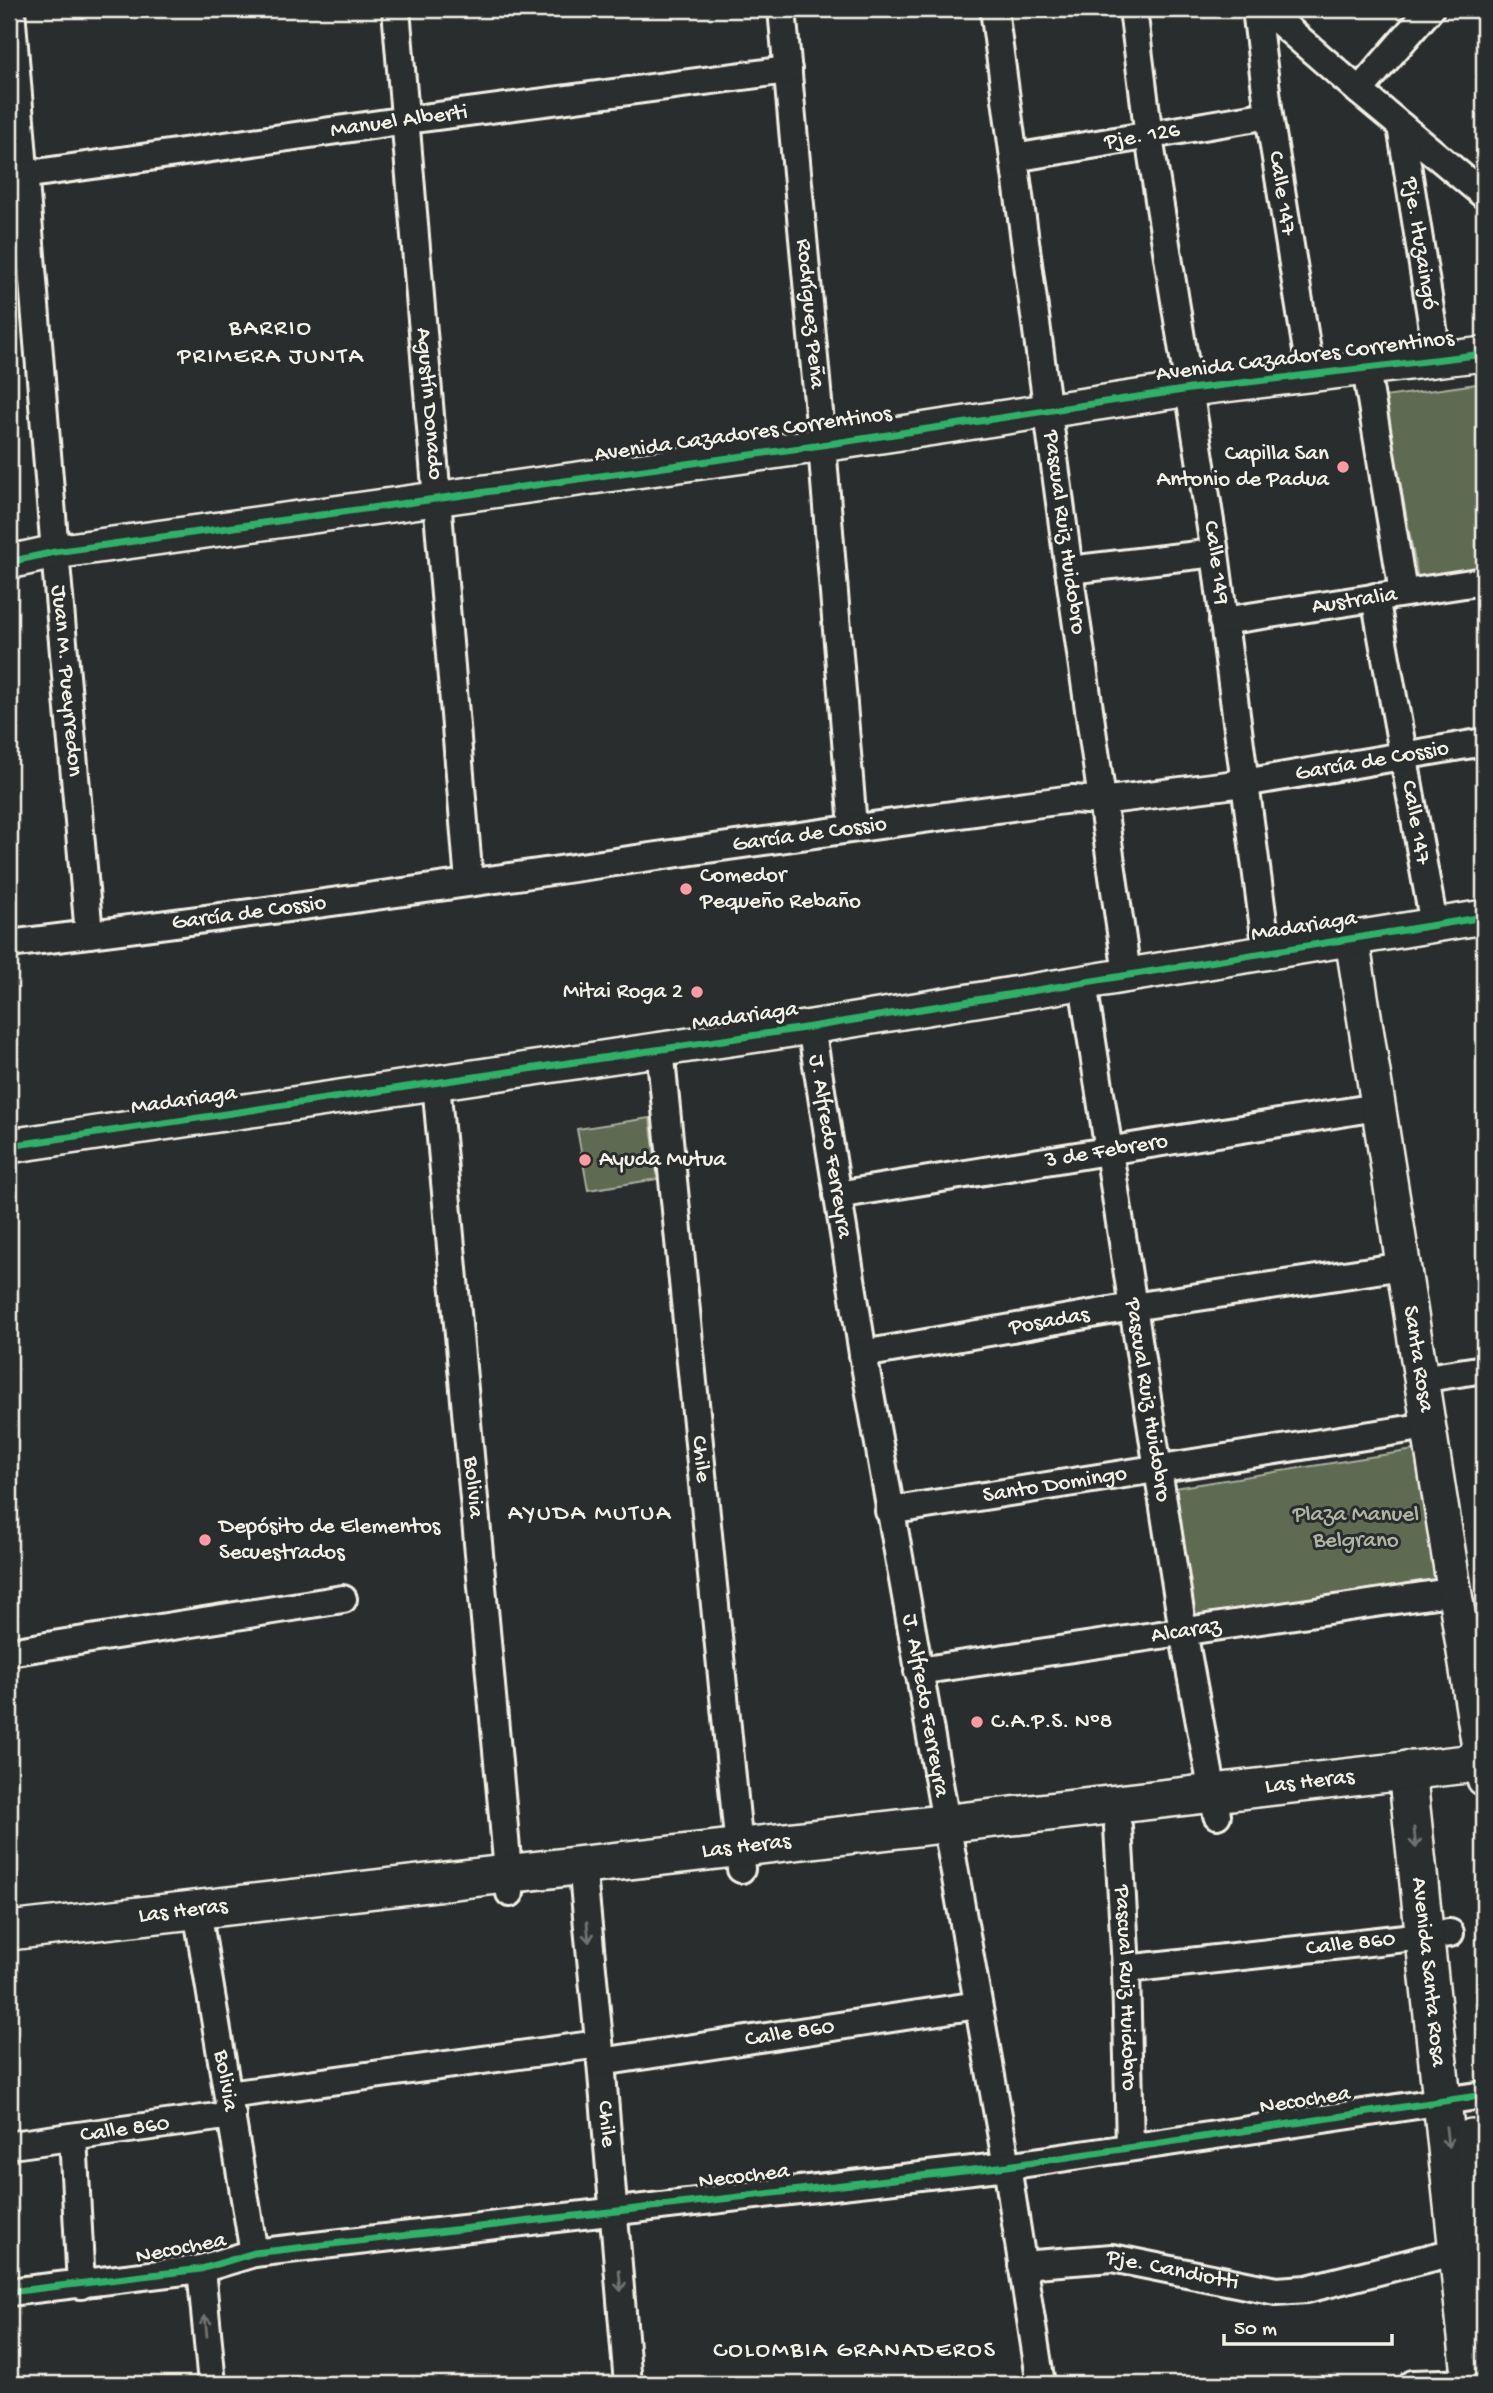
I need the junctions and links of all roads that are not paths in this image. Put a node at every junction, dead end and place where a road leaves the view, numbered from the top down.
1 (11, 9) edge
2 (396, 9) edge
3 (782, 9) edge
4 (994, 9) edge
5 (1133, 9) edge
6 (1256, 9) edge
7 (1265, 9) edge
8 (1430, 9) edge
9 (788, 71) junction
10 (1359, 91) junction
11 (1269, 115) junction
12 (407, 120) junction
13 (1401, 126) junction
14 (1150, 137) junction
15 (1013, 158) junction
16 (16, 176) edge
17 (1484, 195) edge
18 (1484, 354) edge
19 (1438, 360) junction
20 (1366, 369) junction
21 (1311, 376) junction
22 (1191, 389) junction
23 (1048, 410) junction
24 (822, 444) junction
25 (436, 498) junction
26 (55, 552) junction
27 (1215, 553) junction
28 (9, 562) edge
29 (1069, 570) junction
30 (1484, 581) edge
31 (1403, 592) junction
32 (1375, 597) junction
33 (1223, 621) junction
34 (1484, 743) edge
35 (1405, 755) junction
36 (1244, 783) junction
37 (1101, 801) junction
38 (853, 827) junction
39 (469, 883) junction
40 (1484, 917) edge
41 (1434, 925) junction
42 (89, 934) junction
43 (1352, 939) junction
44 (9, 944) edge
45 (1267, 952) junction
46 (1127, 974) junction
47 (1083, 983) junction
48 (811, 1027) junction
49 (660, 1048) junction
50 (436, 1083) junction
51 (1377, 1107) junction
52 (9, 1146) edge
53 (1108, 1150) junction
54 (837, 1195) junction
55 (1403, 1266) junction
56 (1132, 1307) junction
57 (863, 1354) junction
58 (1484, 1369) edge
59 (1420, 1379) junction
60 (1428, 1426) junction
61 (1158, 1468) junction
62 (890, 1511) junction
63 (1455, 1591) junction
64 (343, 1599) dead end
65 (1183, 1631) junction
66 (9, 1652) edge
67 (918, 1671) junction
68 (1483, 1772) edge
69 (1420, 1780) junction
70 (1216, 1805) junction
71 (1118, 1827) junction
72 (949, 1834) junction
73 (740, 1858) junction
74 (583, 1875) junction
75 (509, 1883) junction
76 (199, 1920) junction
77 (9, 1931) edge
78 (1438, 1935) junction
79 (9, 1951) edge
80 (1126, 1969) junction
81 (978, 2005) junction
82 (600, 2053) junction
83 (1465, 2098) edge
84 (230, 2105) junction
85 (73, 2137) junction
86 (19, 2144) dead end
87 (1130, 2147) junction
88 (1007, 2166) junction
89 (614, 2213) junction
90 (1476, 2252) edge
91 (254, 2253) junction
92 (1022, 2265) junction
93 (201, 2269) junction
94 (81, 2285) junction
95 (9, 2292) edge
96 (1472, 2383) edge
97 (212, 2384) edge
98 (628, 2384) edge
99 (1041, 2384) edge
100 (1413, 2384) edge

1 - 16 street, Juan M. Pueyrredon
2 - 12 street, Agustín Donado
3 - 9 street, Rodríguez Peña
4 - 15 street, Pascual Ruiz Huidobro
5 - 14 street, Calle 149
6 - 11 street, Calle 147
7 - 10 street
8 - 10 street
9 - 12 street, Manuel Alberti
9 - 24 street, Rodríguez Peña
10 - 13 street
11 - 14 street, Pje. 126
11 - 21 street, Calle 147
12 - 16 street, Manuel Alberti
12 - 25 street, Agustín Donado
13 - 17 street
13 - 19 street, Pje. Ituzaingó
14 - 15 street, Pje. 126
14 - 22 street, Calle 149
15 - 23 street, Pascual Ruiz Huidobro
16 - 26 street, Juan M. Pueyrredon
18 - 19 street, Avenida Cazadores Correntinos
19 - 20 street, Avenida Cazadores Correntinos
20 - 21 street, Avenida Cazadores Correntinos
20 - 31 street
21 - 22 street, Avenida Cazadores Correntinos
22 - 23 street, Avenida Cazadores Correntinos
22 - 27 street, Calle 149
23 - 24 street, Avenida Cazadores Correntinos
23 - 29 street, Pascual Ruiz Huidobro
24 - 25 street, Avenida Cazadores Correntinos
24 - 38 street, Rodríguez Peña
25 - 26 street, Avenida Cazadores Correntinos
25 - 39 street, Agustín Donado
26 - 28 street, Avenida Cazadores Correntinos
26 - 42 street, Juan M. Pueyrredon
27 - 29 street
27 - 33 street, Calle 149
29 - 37 street, Pascual Ruiz Huidobro
30 - 31 street, Australia
31 - 32 street, Australia
32 - 33 street, Australia
32 - 35 street, Calle 147
33 - 36 street, Calle 149
34 - 35 street, García de Cossio
35 - 36 street, García de Cossio
35 - 41 street, Calle 147
36 - 37 street, García de Cossio
36 - 45 street, Calle 149
37 - 38 street, García de Cossio
37 - 46 street, Pascual Ruiz Huidobro
38 - 39 street, García de Cossio
39 - 42 street, García de Cossio
40 - 41 street, Madariaga
41 - 43 street, Madariaga
42 - 44 street, García de Cossio
43 - 45 street, Madariaga
43 - 51 street, Santa Rosa
45 - 46 street, Madariaga
46 - 47 street, Madariaga
47 - 48 street, Madariaga
47 - 53 street, Pascual Ruiz Huidobro
48 - 49 street, Madariaga
48 - 54 street, J. Alfredo Ferreyra
49 - 50 street, Madariaga
49 - 73 street, Chile
50 - 52 street, Madariaga
50 - 75 street, Bolivia
51 - 53 street, 3 de Febrero
51 - 55 street, Santa Rosa
53 - 54 street, 3 de Febrero
53 - 56 street, Pascual Ruiz Huidobro
54 - 57 street, J. Alfredo Ferreyra
55 - 56 street, Posadas
55 - 59 street, Santa Rosa
56 - 57 street, Posadas
56 - 61 street, Pascual Ruiz Huidobro
57 - 62 street, J. Alfredo Ferreyra
58 - 59 street
59 - 60 street, Santa Rosa
60 - 61 street, Santo Domingo
60 - 63 street, Santa Rosa
61 - 62 street, Santo Domingo
61 - 65 street, Pascual Ruiz Huidobro
62 - 67 street, J. Alfredo Ferreyra
63 - 65 street, Alcaraz
63 - 68 street, Santa Rosa
64 - 66 street
65 - 67 street, Alcaraz
65 - 70 street, Pascual Ruiz Huidobro
67 - 72 street, J. Alfredo Ferreyra
68 - 69 main road, Las Heras
69 - 70 main road, Las Heras
69 - 78 main road, Avenida Santa Rosa
70 - 71 main road, Las Heras
70 - 72 main road, Las Heras
71 - 72 main road, Las Heras
71 - 80 street, Pascual Ruiz Huidobro
72 - 73 main road, Las Heras
72 - 81 street, J. Alfredo Ferreyra
73 - 74 main road, Las Heras
74 - 75 main road, Las Heras
74 -> 82 street, Chile
75 - 76 main road, Las Heras
76 - 77 main road, Las Heras
76 - 79 main road, Las Heras
76 - 84 street, Bolivia
78 - 80 street, Calle 860
78 - 83 main road, Avenida Santa Rosa
80 - 87 street, Pascual Ruiz Huidobro
81 - 82 street, Calle 860
81 - 88 street, J. Alfredo Ferreyra
82 - 84 street, Calle 860
82 - 89 street, Chile
83 - 87 street, Necochea
83 - 90 main road, Avenida Santa Rosa
84 - 85 street, Calle 860
84 - 91 street, Bolivia
85 - 86 street, Calle 860
85 - 94 street
87 - 88 street, Necochea
88 - 89 street, Necochea
88 - 92 street, J. Alfredo Ferreyra
89 - 91 street, Necochea
89 -> 98 street, Chile
90 - 92 street, Pje. Candiotti
90 - 96 main road, Avenida Santa Rosa
91 - 93 street, Necochea
92 - 99 street, J. Alfredo Ferreyra
93 - 94 street, Necochea
97 -> 93 street
94 - 95 street, Necochea
96 - 100 street

